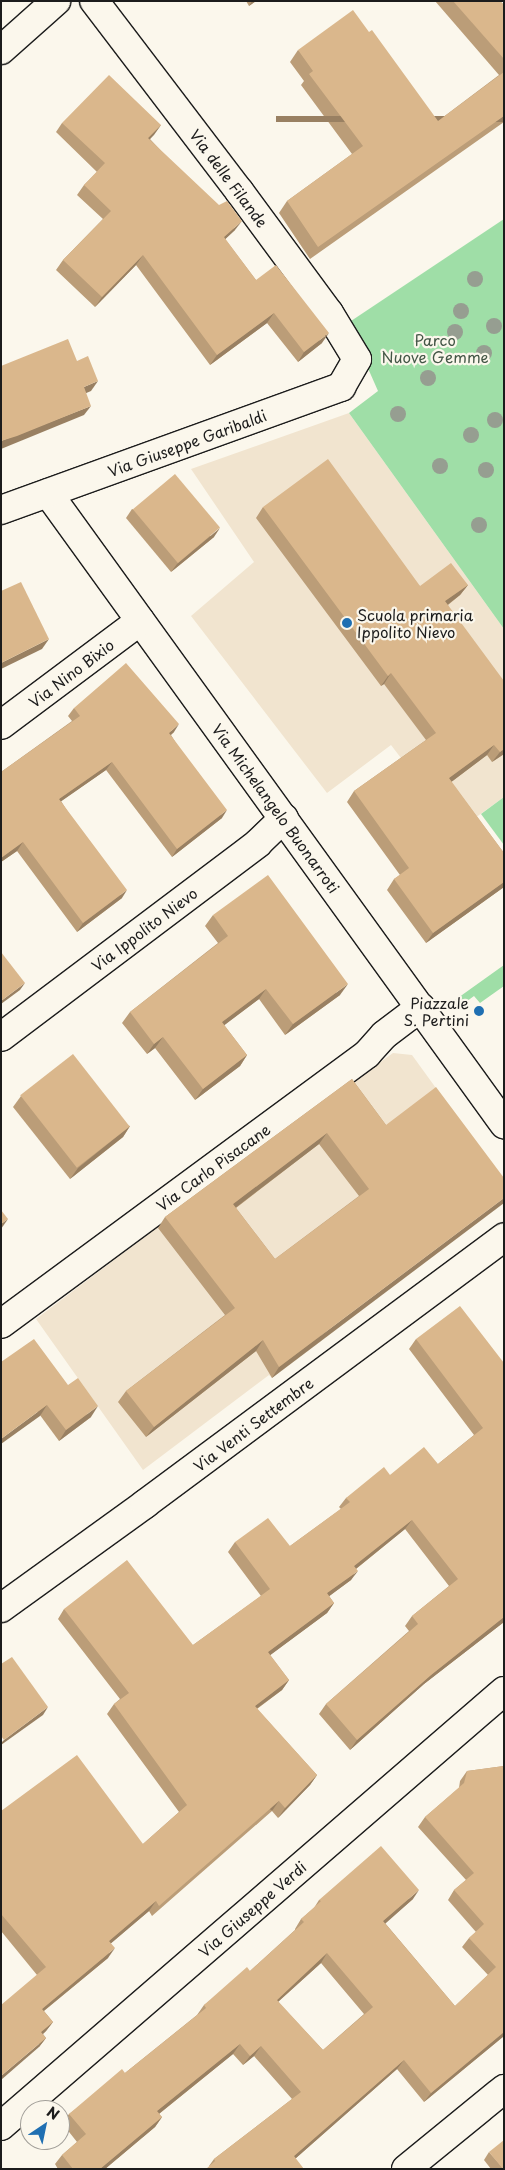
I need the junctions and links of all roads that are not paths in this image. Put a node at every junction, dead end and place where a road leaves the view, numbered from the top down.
1 (56, 1) edge
2 (94, 1) edge
3 (1, 50) edge
4 (357, 359) joint
5 (48, 493) junction
6 (1, 510) edge
7 (140, 621) junction
8 (1, 725) edge
9 (284, 818) junction
10 (421, 1007) junction
11 (1, 1037) edge
12 (504, 1124) edge
13 (504, 1237) edge
14 (1, 1324) edge
15 (1, 1608) edge
16 (504, 1691) edge
17 (504, 2089) edge
18 (1, 2126) edge
19 (422, 2164) edge

1 - 3 street
2 - 4 street, Via delle Filande
4 - 5 street, Via Giuseppe Garibaldi
5 - 6 street, Via Giuseppe Garibaldi
5 - 7 street, Via Michelangelo Buonarroti
7 - 8 street, Via Nino Bixio
7 - 9 street, Via Michelangelo Buonarroti
9 - 10 street, Via Michelangelo Buonarroti
9 - 11 street, Via Ippolito Nievo
10 - 12 street, Via Michelangelo Buonarroti
10 - 14 street, Via Carlo Pisacane
13 - 15 street, Via Venti Settembre
16 - 18 street, Via Giuseppe Verdi
17 - 19 street

